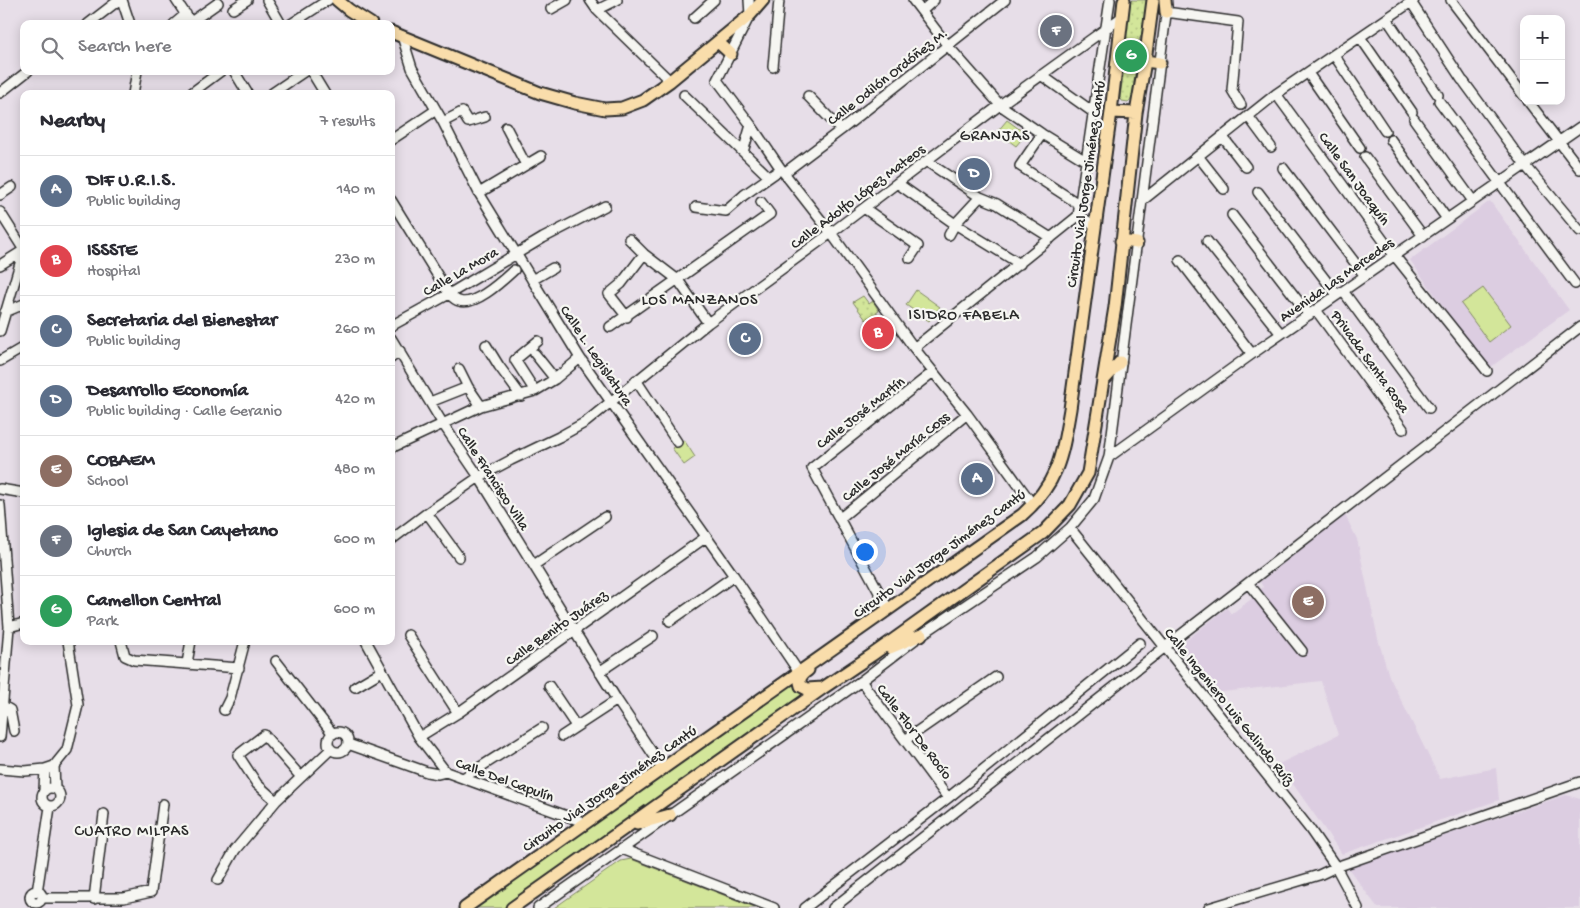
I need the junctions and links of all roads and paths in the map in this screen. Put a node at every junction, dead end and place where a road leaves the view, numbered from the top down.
1 (121, 0) edge
2 (176, 0) edge
3 (247, 0) edge
4 (267, 0) edge
5 (328, 0) edge
6 (337, 0) edge
7 (566, 0) edge
8 (590, 0) edge
9 (617, 0) edge
10 (714, 0) edge
11 (749, 0) edge
12 (763, 0) edge
13 (779, 0) edge
14 (913, 0) edge
15 (934, 0) edge
16 (1005, 0) edge
17 (1110, 0) edge
18 (1124, 0) edge
19 (1153, 0) edge
20 (1167, 0) edge
21 (1451, 0) edge
22 (1412, 1) edge
23 (218, 3) dead end
24 (233, 9) dead end
25 (551, 9) dead end
26 (349, 10) junction
27 (597, 10) junction
28 (922, 10) junction
29 (1166, 12) junction
30 (750, 15) junction
31 (1122, 17) junction
32 (694, 18) dead end
33 (1387, 19) junction
34 (94, 20) edge
35 (128, 20) edge
36 (190, 20) edge
37 (280, 20) edge
38 (297, 20) edge
39 (356, 20) edge
40 (365, 20) edge
41 (1106, 28) junction
42 (396, 36) edge
43 (1360, 37) junction
44 (718, 42) junction
45 (948, 46) junction
46 (731, 54) junction
47 (1334, 55) junction
48 (1145, 61) junction
49 (1160, 63) junction
50 (773, 67) dead end
51 (1308, 73) junction
52 (23, 75) edge
53 (136, 75) edge
54 (216, 75) edge
55 (236, 75) edge
56 (299, 75) edge
57 (313, 75) edge
58 (1040, 75) junction
59 (670, 81) junction
60 (134, 90) edge
61 (195, 90) edge
62 (246, 90) edge
63 (277, 90) edge
64 (323, 90) edge
65 (1520, 91) edge
66 (0, 93) edge
67 (1276, 94) junction
68 (684, 95) dead end
69 (808, 96) dead end
70 (1241, 104) dead end
71 (1000, 105) junction
72 (1531, 105) edge
73 (436, 110) junction
74 (1093, 112) junction
75 (1111, 112) junction
76 (1136, 113) junction
77 (1248, 116) junction
78 (485, 117) dead end
79 (443, 122) junction
80 (751, 125) junction
81 (506, 127) dead end
82 (1580, 127) edge
83 (841, 130) junction
84 (1385, 131) dead end
85 (1042, 134) junction
86 (1222, 136) junction
87 (395, 137) edge
88 (1391, 140) dead end
89 (1559, 141) junction
90 (1271, 147) dead end
91 (1360, 148) dead end
92 (744, 152) junction
93 (541, 156) dead end
94 (1198, 156) junction
95 (1365, 157) dead end
96 (926, 161) junction
97 (1086, 161) junction
98 (526, 165) junction
99 (1525, 165) junction
100 (1246, 167) dead end
101 (1284, 168) dead end
102 (1580, 169) edge
103 (782, 171) junction
104 (769, 177) junction
105 (897, 183) junction
106 (1499, 183) junction
107 (12, 187) dead end
108 (1224, 188) dead end
109 (1258, 192) dead end
110 (479, 193) junction
111 (0, 195) edge
112 (980, 197) junction
113 (1142, 200) junction
114 (1473, 201) junction
115 (762, 202) dead end
116 (1080, 205) junction
117 (395, 206) edge
118 (605, 206) dead end
119 (696, 207) dead end
120 (864, 208) junction
121 (0, 212) edge
122 (1232, 214) dead end
123 (1078, 216) junction
124 (1447, 219) junction
125 (955, 224) junction
126 (1095, 225) junction
127 (1580, 232) edge
128 (831, 233) junction
129 (949, 235) dead end
130 (1423, 236) junction
131 (1051, 238) junction
132 (630, 239) dead end
133 (1121, 241) junction
134 (1207, 241) dead end
135 (1136, 243) junction
136 (20, 244) edge
137 (20, 252) edge
138 (644, 254) junction
139 (516, 255) junction
140 (1394, 256) junction
141 (910, 258) dead end
142 (1180, 260) dead end
143 (20, 264) edge
144 (1020, 264) junction
145 (0, 265) edge
146 (553, 268) dead end
147 (514, 270) dead end
148 (1365, 276) junction
149 (532, 280) junction
150 (678, 280) junction
151 (1575, 284) dead end
152 (1340, 293) junction
153 (450, 294) junction
154 (20, 306) edge
155 (6, 312) junction
156 (1313, 312) junction
157 (627, 317) junction
158 (708, 323) junction
159 (395, 324) edge
160 (610, 327) dead end
161 (1580, 327) edge
162 (0, 331) edge
163 (1281, 334) junction
164 (538, 341) dead end
165 (395, 344) edge
166 (486, 345) dead end
167 (914, 348) junction
168 (20, 349) edge
169 (400, 351) junction
170 (535, 354) dead end
171 (1252, 354) junction
172 (395, 355) edge
173 (580, 358) junction
174 (0, 361) edge
175 (1120, 362) junction
176 (459, 369) dead end
177 (1487, 371) dead end
178 (933, 372) junction
179 (555, 379) junction
180 (636, 380) junction
181 (1104, 380) junction
182 (468, 387) junction
183 (535, 391) junction
184 (521, 396) junction
185 (611, 401) junction
186 (430, 402) junction
187 (481, 406) junction
188 (1429, 408) dead end
189 (968, 414) junction
190 (443, 424) junction
191 (1403, 429) dead end
192 (677, 442) dead end
193 (395, 446) edge
194 (1109, 457) junction
195 (480, 477) junction
196 (0, 490) edge
197 (20, 492) edge
198 (0, 505) edge
199 (1033, 505) junction
200 (427, 513) junction
201 (605, 518) dead end
202 (839, 519) junction
203 (1070, 528) junction
204 (395, 537) edge
205 (706, 537) junction
206 (459, 557) dead end
207 (534, 565) junction
208 (734, 576) junction
209 (1248, 583) junction
210 (888, 609) junction
211 (670, 621) dead end
212 (20, 624) edge
213 (9, 627) junction
214 (858, 630) junction
215 (574, 632) junction
216 (408, 635) dead end
217 (921, 635) junction
218 (653, 636) dead end
219 (1140, 643) dead end
220 (69, 645) edge
221 (122, 645) edge
222 (190, 645) edge
223 (244, 645) edge
224 (368, 645) edge
225 (1165, 647) junction
226 (1302, 651) dead end
227 (872, 655) junction
228 (3, 660) edge
229 (276, 660) dead end
230 (187, 664) junction
231 (238, 668) junction
232 (382, 670) junction
233 (798, 671) junction
234 (599, 672) junction
235 (996, 677) dead end
236 (861, 681) junction
237 (549, 686) dead end
238 (355, 687) dead end
239 (823, 688) junction
240 (616, 700) junction
241 (3, 706) junction
242 (224, 710) dead end
243 (458, 713) junction
244 (576, 726) junction
245 (542, 728) dead end
246 (14, 731) dead end
247 (333, 734) junction
248 (562, 736) dead end
249 (0, 737) edge
250 (419, 737) junction
251 (905, 740) junction
252 (348, 744) junction
253 (331, 749) junction
254 (49, 768) junction
255 (663, 768) junction
256 (0, 769) edge
257 (446, 772) junction
258 (301, 777) junction
259 (463, 778) junction
260 (1580, 782) edge
261 (55, 789) junction
262 (44, 790) junction
263 (948, 798) junction
264 (276, 801) junction
265 (163, 804) dead end
266 (50, 807) junction
267 (104, 814) dead end
268 (670, 815) junction
269 (586, 824) junction
270 (630, 825) junction
271 (622, 850) junction
272 (1336, 867) junction
273 (218, 880) dead end
274 (546, 884) junction
275 (94, 899) junction
276 (465, 908) edge
277 (512, 908) edge
278 (524, 908) edge
279 (538, 908) edge
280 (774, 908) edge
281 (805, 908) edge
282 (833, 908) edge
283 (1209, 908) edge
284 (1358, 908) edge

1 - 34 street
1 - 35 street
2 - 36 street
3 - 24 street
4 - 37 street
5 - 38 street
6 - 26 main road
7 - 25 street
8 - 27 street
9 - 27 street
10 - 32 street
11 - 30 street
12 - 30 main road
13 - 50 street
14 - 28 street
15 - 28 street
16 - 45 street, Calle Odilón Ordóñez M.
17 - 41 street
18 - 31 main road, Circuito Vial Jorge Jiménez Cantú
19 - 48 main road
20 - 29 main road
21 - 65 street
22 - 33 street
22 - 99 street
23 - 36 street
26 - 39 street
26 - 40 main road
27 - 59 street
28 - 45 street
29 - 49 street
29 - 70 street
30 - 44 main road
30 - 46 street
31 - 41 street, Calle Adolfo López Mateos
31 - 75 main road, Circuito Vial Jorge Jiménez Cantú
33 - 43 street
33 - 106 street
41 - 58 street, Calle Adolfo López Mateos
41 - 74 street
42 - 59 main road
42 - 73 street, Calle L. Legislatura
43 - 47 street
43 - 114 street
44 - 46 main road
44 - 59 main road
45 - 71 street
45 - 83 street, Calle Odilón Ordóñez M.
46 - 80 street
47 - 51 street
47 - 84 street
48 - 49 main road
48 - 76 main road
49 - 113 street
51 - 67 street
51 - 91 street
52 - 66 street
53 - 60 street
54 - 61 street
55 - 62 street
56 - 63 street
57 - 64 street
58 - 71 street, Calle Adolfo López Mateos
58 - 74 street
67 - 77 street
67 - 140 street, Calle San Joaquín
68 - 92 street
69 - 83 street
71 - 85 street
71 - 96 street, Calle Adolfo López Mateos
72 - 89 street
73 - 79 street, Calle L. Legislatura
73 - 87 street
74 - 97 street
75 - 76 main road
75 - 126 main road, Circuito Vial Jorge Jiménez Cantú
76 - 133 main road
77 - 86 street
77 - 90 street
78 - 79 street
79 - 110 street, Calle L. Legislatura
80 - 92 street
80 - 103 street
81 - 98 street
82 - 89 street, Avenida Las Mercedes
83 - 103 street, Calle Odilón Ordóñez M.
85 - 97 street
85 - 116 street
86 - 94 street
86 - 100 street
88 - 124 street
89 - 99 street, Avenida Las Mercedes
89 - 102 street
92 - 104 street
93 - 98 street
94 - 108 street
94 - 113 street
95 - 130 street
96 - 105 street, Calle Adolfo López Mateos
96 - 112 street
97 - 116 street
98 - 110 street
99 - 106 street, Avenida Las Mercedes
99 - 127 street
101 - 148 street
103 - 104 street, Calle Odilón Ordóñez M.
103 - 128 street
104 - 119 street, Calle Odilón Ordóñez M.
105 - 120 street, Calle Adolfo López Mateos
105 - 125 street
106 - 114 street, Avenida Las Mercedes
106 - 151 street
107 - 111 street
109 - 152 street
110 - 139 street, Calle L. Legislatura
112 - 125 street
112 - 131 street
113 - 135 street
114 - 124 street, Avenida Las Mercedes
115 - 150 street
116 - 123 street
117 - 153 street
118 - 139 street, Calle La Mora
120 - 128 street, Calle Adolfo López Mateos
120 - 141 street
121 - 136 street
122 - 156 street, Privada Santa Rosa
123 - 126 street
123 - 131 street
124 - 130 street, Avenida Las Mercedes
125 - 129 street
125 - 144 street
126 - 199 main road, Circuito Vial Jorge Jiménez Cantú
128 - 158 street, Calle Adolfo López Mateos
128 - 167 street
130 - 140 street, Avenida Las Mercedes
131 - 144 street
132 - 138 street
133 - 135 main road
133 - 181 main road
134 - 163 street
135 - 175 street
137 - 145 street
138 - 150 street
138 - 157 street
139 - 149 street, Calle L. Legislatura
139 - 153 street, Calle La Mora
140 - 148 street, Avenida Las Mercedes
140 - 177 street, Calle San Joaquín
142 - 171 street
143 - 155 street
144 - 167 street
146 - 149 street
147 - 153 street
148 - 152 street, Avenida Las Mercedes
149 - 173 street, Calle L. Legislatura
150 - 157 street
150 - 158 street
152 - 156 street, Avenida Las Mercedes
152 - 188 street
153 - 159 street, Calle La Mora
154 - 155 street
155 - 162 street
156 - 163 street, Avenida Las Mercedes
156 - 191 street, Privada Santa Rosa
157 - 160 street
158 - 180 street, Calle Adolfo López Mateos
161 - 209 street
163 - 171 street, Avenida Las Mercedes
164 - 183 street
165 - 169 street, Calle Francisco Villa
166 - 184 street
167 - 178 street
168 - 174 street
169 - 172 street
169 - 186 street, Calle Francisco Villa
170 - 179 street
171 - 194 street, Avenida Las Mercedes
173 - 179 street
173 - 185 street, Calle L. Legislatura
175 - 181 main road
175 - 194 street
176 - 182 street
178 - 189 street
178 - 202 street, Calle José Martín
179 - 183 street
180 - 185 street, Calle Adolfo López Mateos
180 - 192 street
181 - 227 main road
182 - 186 street
182 - 187 street
183 - 184 street
184 - 187 street
185 - 195 street, Calle Adolfo López Mateos
185 - 205 street, Calle L. Legislatura
186 - 190 street, Calle Francisco Villa
187 - 190 street
189 - 199 street
189 - 202 street, Calle José María Coss
190 - 193 street
190 - 195 street, Calle Francisco Villa
194 - 203 street
195 - 200 street, Calle Adolfo López Mateos
195 - 207 street, Calle Francisco Villa
196 - 197 street
198 - 213 street
199 - 210 main road, Circuito Vial Jorge Jiménez Cantú
200 - 204 street, Calle Adolfo López Mateos
200 - 206 street
201 - 207 street
202 - 210 street, Calle José Martín
203 - 217 street
203 - 225 street, Calle Ingeniero Luis Galindo Ruíz
205 - 208 street, Calle L. Legislatura
205 - 215 street, Calle Benito Juárez
207 - 215 street, Calle Francisco Villa
208 - 211 street
208 - 233 street, Calle L. Legislatura
209 - 225 street
209 - 226 street
210 - 214 main road, Circuito Vial Jorge Jiménez Cantú
212 - 213 street
213 - 228 street
214 - 233 main road, Circuito Vial Jorge Jiménez Cantú
214 - 239 main road
215 - 234 street, Calle Francisco Villa
215 - 243 street, Calle Benito Juárez
216 - 243 street
217 - 227 main road
217 - 236 street
218 - 234 street
219 - 263 street
220 - 254 street
221 - 230 street
222 - 230 street
223 - 231 street
224 - 232 street, Calle Del Capulín
225 - 272 street, Calle Ingeniero Luis Galindo Ruíz
225 - 282 street
227 - 239 main road
228 - 241 street
229 - 247 street
230 - 231 street
231 - 242 street
232 - 238 street
232 - 250 street, Calle Del Capulín
233 - 255 main road, Circuito Vial Jorge Jiménez Cantú
234 - 240 street, Calle Francisco Villa
235 - 251 street
236 - 251 street, Calle Flor De Rocío
236 - 268 street
237 - 244 street
239 - 270 main road
240 - 244 street
240 - 255 street, Calle Francisco Villa
241 - 246 street
241 - 249 street
243 - 250 street, Calle Benito Juárez
244 - 248 street
245 - 259 street
247 - 252 street
247 - 253 street
250 - 257 street, Calle Del Capulín
251 - 263 street, Calle Flor De Rocío
252 - 253 street
252 - 257 street
253 - 258 street
254 - 256 street
254 - 261 street
254 - 262 street
255 - 269 main road, Circuito Vial Jorge Jiménez Cantú
257 - 259 street, Calle Del Capulín
258 - 264 street
258 - 264 street
259 - 269 street, Calle Del Capulín
260 - 272 street
261 - 262 street
261 - 266 street
262 - 266 street
263 - 281 street
264 - 273 street
265 - 275 street
266 - 275 street
267 - 275 street
268 - 270 main road
268 - 271 street
269 - 276 main road, Circuito Vial Jorge Jiménez Cantú
270 - 274 main road
271 - 279 street
271 - 280 street
272 - 283 street
272 - 284 street, Calle Ingeniero Luis Galindo Ruíz
274 - 277 main road
274 - 278 main road

